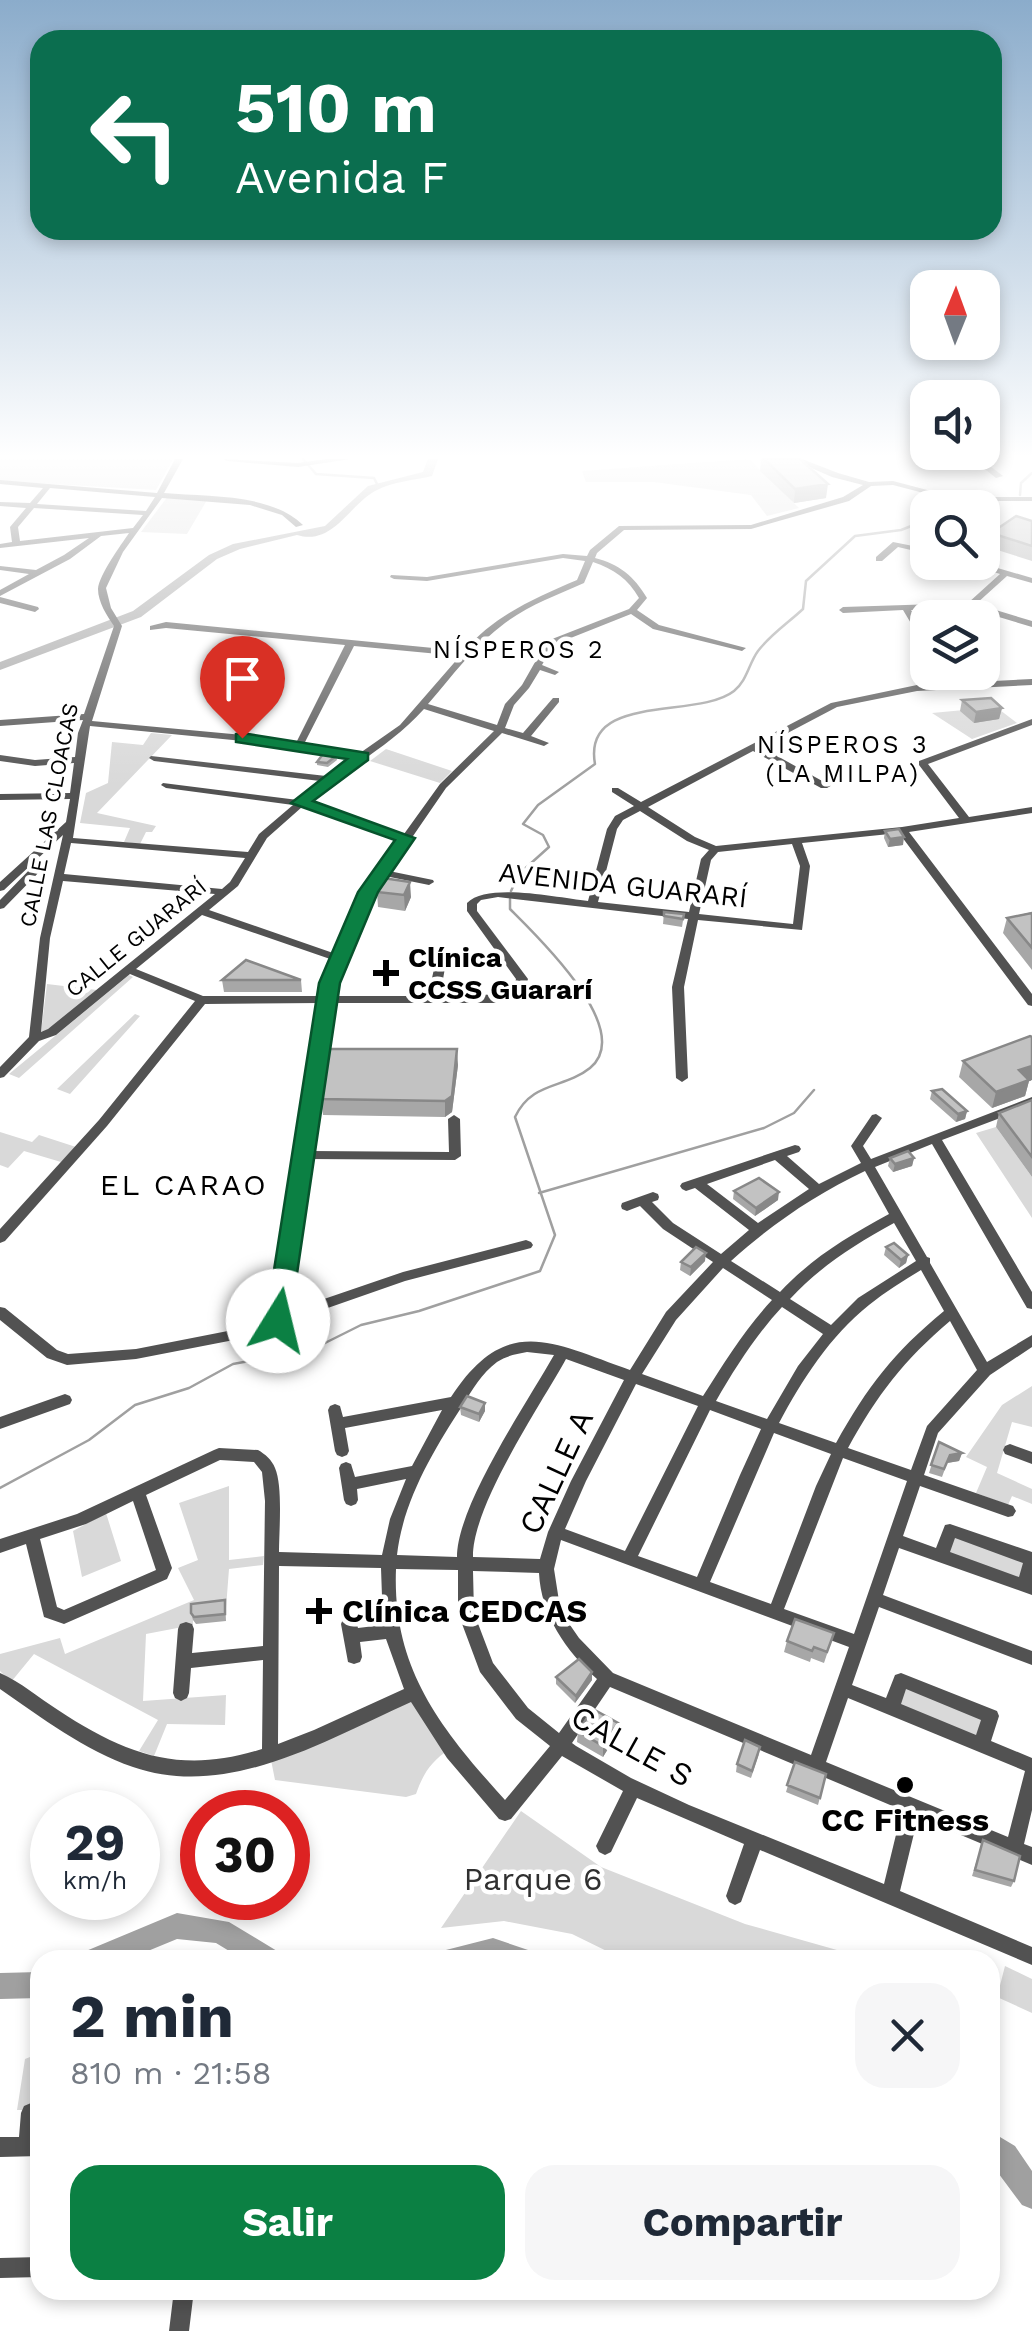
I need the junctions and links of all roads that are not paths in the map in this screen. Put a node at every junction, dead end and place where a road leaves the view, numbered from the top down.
1 (0, 568) edge
2 (41, 568) edge
3 (111, 568) edge
4 (493, 568) edge
5 (586, 568) edge
6 (615, 568) edge
7 (1000, 571) edge
8 (34, 572) junction
9 (1006, 573) junction
10 (394, 577) dead end
11 (1032, 580) edge
12 (0, 596) edge
13 (977, 600) edge
14 (906, 608) junction
15 (910, 608) edge
16 (35, 610) dead end
17 (843, 610) dead end
18 (632, 611) junction
19 (910, 615) edge
20 (1000, 615) edge
21 (1032, 624) edge
22 (154, 628) dead end
23 (351, 642) junction
24 (742, 648) dead end
25 (468, 654) junction
26 (537, 666) junction
27 (555, 672) dead end
28 (1028, 682) edge
29 (1000, 683) edge
30 (926, 690) edge
31 (1032, 693) edge
32 (556, 700) dead end
33 (424, 706) junction
34 (87, 720) junction
35 (1032, 722) edge
36 (0, 723) edge
37 (500, 729) junction
38 (177, 732) junction
39 (525, 737) junction
40 (544, 743) dead end
41 (299, 746) junction
42 (753, 747) junction
43 (362, 756) junction
44 (0, 758) edge
45 (79, 760) junction
46 (850, 772) dead end
47 (328, 779) junction
48 (166, 786) dead end
49 (615, 790) dead end
50 (75, 796) junction
51 (0, 797) edge
52 (300, 803) junction
53 (638, 806) junction
54 (1032, 810) edge
55 (966, 820) junction
56 (71, 822) junction
57 (902, 830) junction
58 (406, 838) junction
59 (66, 840) junction
60 (691, 840) junction
61 (796, 840) junction
62 (716, 849) junction
63 (248, 855) junction
64 (706, 859) junction
65 (24, 865) junction
66 (40, 865) junction
67 (58, 871) junction
68 (381, 872) junction
69 (429, 882) dead end
70 (0, 888) edge
71 (224, 892) junction
72 (592, 905) junction
73 (0, 906) edge
74 (201, 912) junction
75 (694, 916) junction
76 (443, 952) dead end
77 (338, 958) junction
78 (128, 970) junction
79 (202, 1000) junction
80 (327, 1000) junction
81 (432, 1000) junction
82 (1032, 1002) edge
83 (35, 1038) junction
84 (0, 1074) edge
85 (682, 1078) dead end
86 (1032, 1101) edge
87 (876, 1118) dead end
88 (454, 1119) dead end
89 (936, 1141) junction
90 (795, 1149) dead end
91 (304, 1155) junction
92 (777, 1156) junction
93 (869, 1166) junction
94 (819, 1192) junction
95 (627, 1206) dead end
96 (898, 1215) junction
97 (758, 1230) junction
98 (0, 1238) edge
99 (526, 1245) dead end
100 (926, 1261) junction
101 (720, 1262) junction
102 (777, 1300) junction
103 (1032, 1304) edge
104 (0, 1312) edge
105 (952, 1312) junction
106 (278, 1321) junction
107 (832, 1333) junction
108 (1032, 1340) edge
109 (563, 1352) junction
110 (985, 1371) junction
111 (636, 1378) junction
112 (64, 1400) dead end
113 (457, 1402) junction
114 (706, 1403) junction
115 (0, 1423) edge
116 (770, 1425) junction
117 (840, 1450) junction
118 (1010, 1450) dead end
119 (342, 1451) dead end
120 (1032, 1458) edge
121 (417, 1470) junction
122 (915, 1476) junction
123 (349, 1484) dead end
124 (136, 1491) junction
125 (1008, 1510) dead end
126 (556, 1532) junction
127 (32, 1536) junction
128 (892, 1539) junction
129 (0, 1546) edge
130 (941, 1556) junction
131 (390, 1559) junction
132 (629, 1559) junction
133 (274, 1560) junction
134 (464, 1562) junction
135 (546, 1566) junction
136 (701, 1585) junction
137 (1028, 1587) edge
138 (873, 1598) junction
139 (775, 1612) junction
140 (186, 1629) dead end
141 (391, 1631) junction
142 (858, 1643) junction
143 (271, 1652) junction
144 (354, 1657) dead end
145 (1032, 1658) edge
146 (184, 1661) junction
147 (607, 1678) junction
148 (0, 1680) edge
149 (842, 1688) junction
150 (414, 1692) junction
151 (181, 1693) dead end
152 (891, 1708) junction
153 (560, 1746) junction
154 (982, 1746) junction
155 (270, 1755) junction
156 (816, 1766) junction
157 (1032, 1766) edge
158 (1032, 1775) edge
159 (634, 1789) junction
160 (912, 1806) junction
161 (755, 1839) junction
162 (605, 1846) dead end
163 (1014, 1848) junction
164 (1032, 1856) edge
165 (890, 1895) junction
166 (734, 1896) dead end
167 (1032, 1956) edge
168 (30, 2146) edge
169 (0, 2147) edge
170 (30, 2267) edge
171 (0, 2268) edge
172 (183, 2300) edge
173 (179, 2331) edge

1 - 8 street
2 - 8 street
3 - 34 street, CALLE LAS CLOACAS
4 - 10 street
5 - 25 street, CALLE GUARARÍ
6 - 18 street
7 - 9 street
8 - 12 street
9 - 11 street
9 - 13 street
12 - 16 street
14 - 15 street
14 - 17 street
14 - 19 street
18 - 24 street
18 - 26 street
20 - 21 street
22 - 23 street
23 - 25 street
23 - 41 street
25 - 33 street, CALLE GUARARÍ
26 - 27 street
26 - 37 street
28 - 29 street
28 - 31 street
30 - 42 street
32 - 39 street
33 - 37 street
33 - 43 street, CALLE GUARARÍ
34 - 36 street
34 - 38 street
34 - 45 street, CALLE LAS CLOACAS
35 - 55 street
37 - 39 street
37 - 58 street
38 - 41 street
38 - 47 street
39 - 40 street
41 - 43 street
42 - 46 street
42 - 53 street
43 - 47 street, CALLE GUARARÍ
44 - 45 street
45 - 50 street, CALLE LAS CLOACAS
47 - 52 street, CALLE GUARARÍ
48 - 52 street
49 - 53 street
50 - 51 street
50 - 56 street, CALLE LAS CLOACAS
52 - 58 street
52 - 63 street, CALLE GUARARÍ
53 - 60 street
53 - 72 street
54 - 55 street
55 - 57 street
56 - 59 street, CALLE LAS CLOACAS
56 - 65 street
57 - 61 street
57 - 82 street
58 - 68 street
59 - 63 street
59 - 67 street, CALLE LAS CLOACAS
60 - 62 street
60 - 64 street
61 - 62 street
61 - 75 street, AVENIDA GUARARÍ
62 - 64 street
63 - 71 street, CALLE GUARARÍ
64 - 75 street
65 - 66 street
65 - 70 street
66 - 67 street
66 - 73 street
67 - 71 street
67 - 83 street, CALLE LAS CLOACAS
68 - 69 street
68 - 77 street
71 - 74 street, CALLE GUARARÍ
72 - 75 street, AVENIDA GUARARÍ
72 - 81 street, AVENIDA GUARARÍ
74 - 77 street
74 - 78 street, CALLE GUARARÍ
75 - 85 street
76 - 81 street
77 - 80 street
78 - 79 street, AVENIDA GUARARÍ
78 - 83 street, CALLE GUARARÍ
79 - 80 street, AVENIDA GUARARÍ
79 - 98 street
80 - 81 street, AVENIDA GUARARÍ
80 - 91 street
83 - 84 street
86 - 89 street, CALLE A
87 - 93 street
88 - 91 street
89 - 93 street, CALLE A
89 - 103 street
90 - 92 street
91 - 106 street
92 - 94 street
92 - 97 street
93 - 94 street, CALLE A
93 - 96 street
94 - 97 street, CALLE A
95 - 101 street
96 - 100 street
96 - 102 street
97 - 101 street, CALLE A
99 - 106 street
100 - 105 street
100 - 107 street
101 - 102 street
101 - 111 street, CALLE A
102 - 107 street
102 - 114 street
104 - 106 street
105 - 110 street
105 - 117 street
107 - 116 street
108 - 110 street
109 - 111 street
109 - 113 street
109 - 134 street, CALLE S
110 - 122 street
111 - 114 street
111 - 126 street, CALLE A
112 - 115 street
113 - 119 street
113 - 121 street
114 - 116 street
114 - 132 street
116 - 117 street
116 - 136 street
117 - 122 street
117 - 139 street
118 - 120 street
121 - 123 street
121 - 131 street
122 - 125 street
122 - 128 street
124 - 127 street
124 - 127 street
124 - 133 street
126 - 132 street
126 - 135 street, CALLE A
127 - 129 street
128 - 130 street
128 - 138 street
130 - 137 street
130 - 137 street
131 - 133 street
131 - 134 street
131 - 141 street
132 - 136 street
133 - 143 street
134 - 135 street
134 - 153 street, CALLE S
135 - 147 street, CALLE A
136 - 139 street
138 - 142 street
138 - 145 street
139 - 142 street
140 - 146 street
141 - 144 street
141 - 150 street
142 - 149 street
143 - 146 street
143 - 155 street
146 - 151 street
147 - 153 street
147 - 156 street, CALLE A
148 - 155 street
149 - 152 street
149 - 156 street
150 - 153 street
150 - 155 street
152 - 154 street
152 - 154 street
153 - 159 street, CALLE S
154 - 157 street
156 - 160 street, CALLE A
158 - 163 street
159 - 161 street, CALLE S
159 - 162 street
160 - 163 street, CALLE A
160 - 165 street
161 - 165 street, CALLE S
161 - 166 street
163 - 164 street, CALLE A
165 - 167 street, CALLE S
168 - 169 street
170 - 171 street
172 - 173 street

